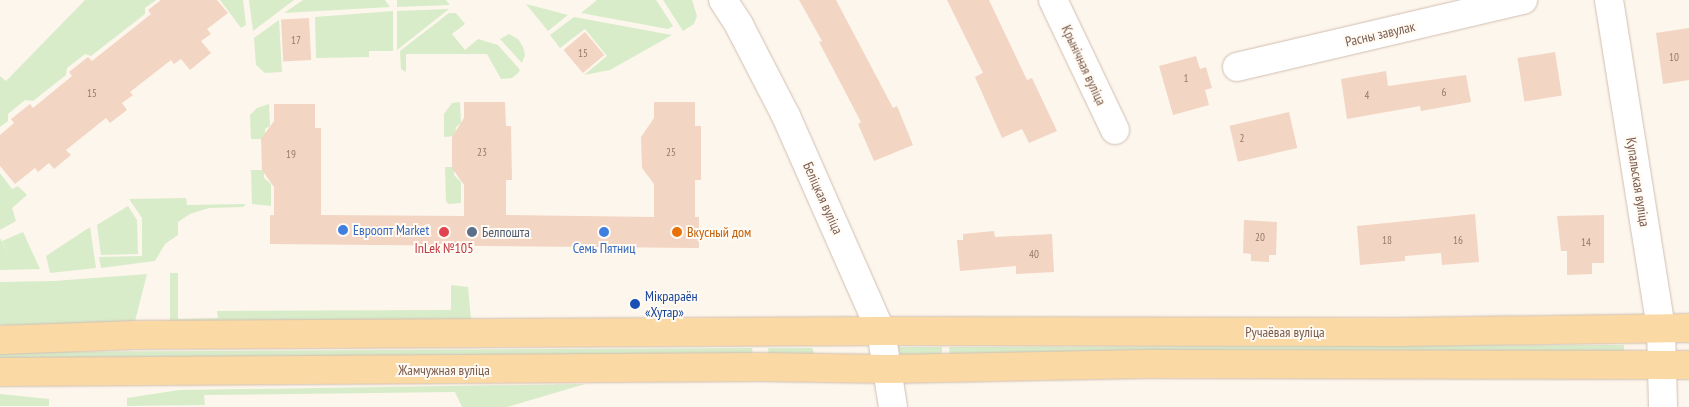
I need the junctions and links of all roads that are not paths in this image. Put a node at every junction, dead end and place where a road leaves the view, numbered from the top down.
1 (723, 0) edge
2 (1053, 0) edge
3 (1523, 0) edge
4 (1609, 0) edge
5 (1237, 67) dead end
6 (1115, 130) dead end
7 (1689, 328) edge
8 (1661, 329) junction
9 (881, 331) junction
10 (0, 340) edge
11 (1689, 364) edge
12 (1662, 365) junction
13 (888, 369) junction
14 (0, 372) edge
15 (893, 407) edge
16 (1663, 407) edge

1 - 9 street, Беліцкая вуліца
2 - 6 street, Крынічная вуліца
3 - 5 street, Расны завулак
4 - 8 street, Купальская вуліца
7 - 8 main road, Ручаёвая вуліца
8 - 9 main road, Ручаёвая вуліца
8 - 12 street, Купальская вуліца
9 - 10 main road
9 - 13 street, Беліцкая вуліца
11 - 12 main road
12 - 13 main road
12 - 16 street, Купальская вуліца
13 - 14 main road, Жамчужная вуліца
13 - 15 street, Беліцкая вуліца

